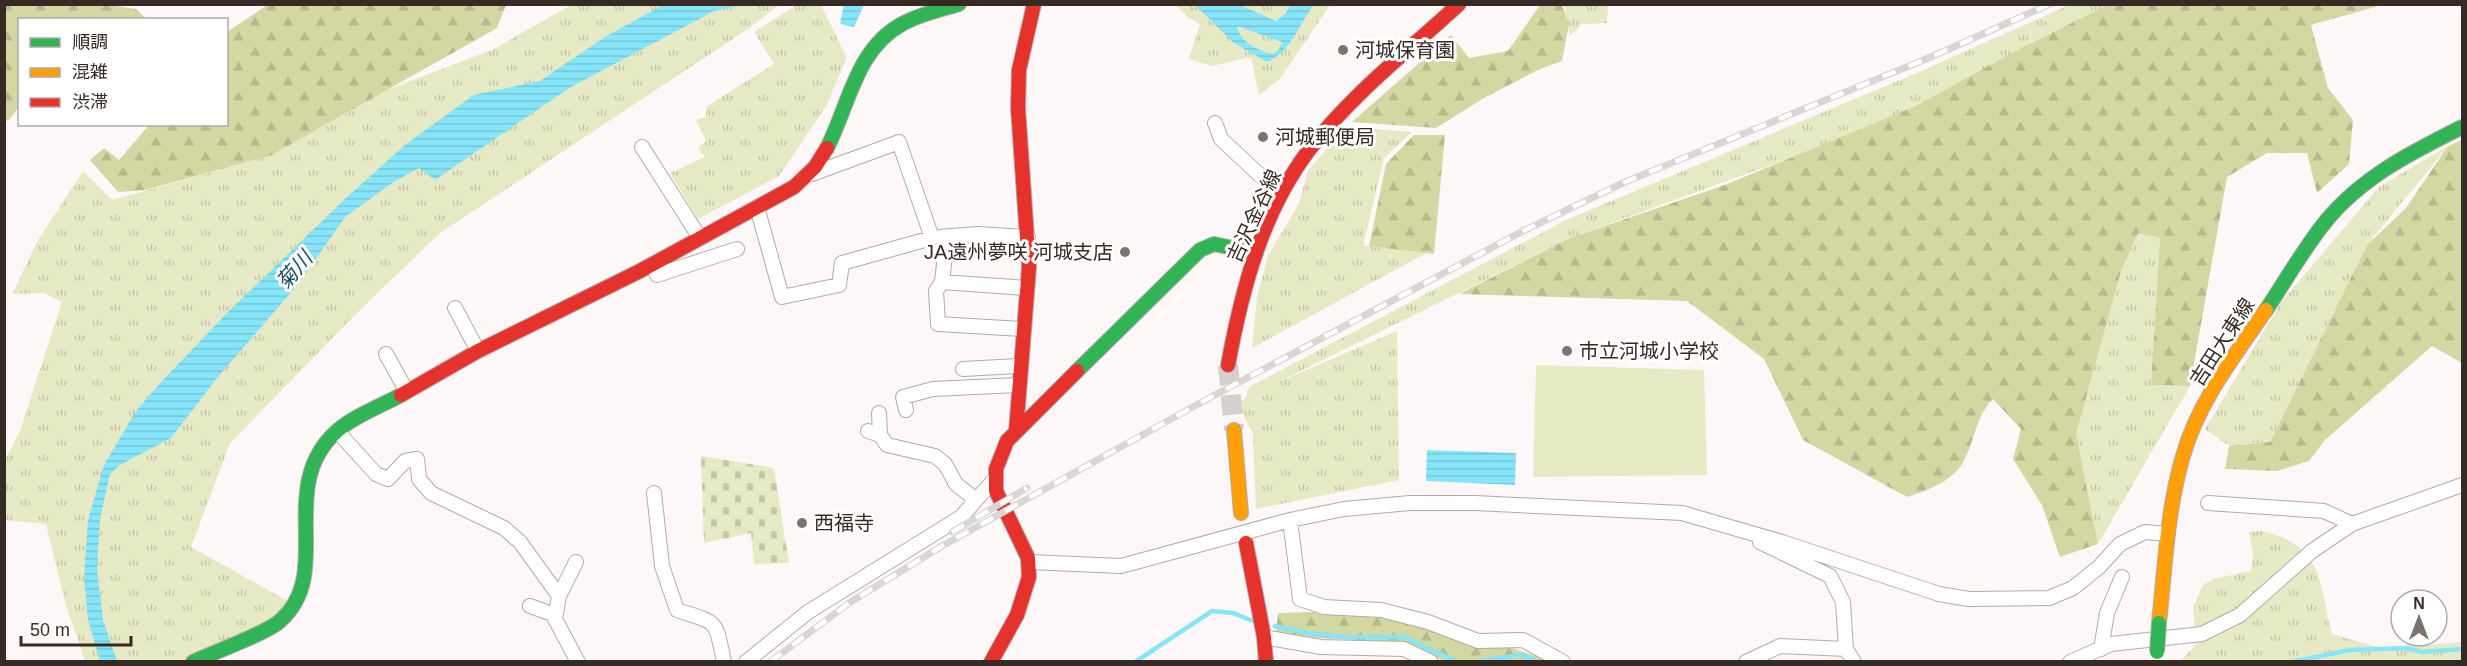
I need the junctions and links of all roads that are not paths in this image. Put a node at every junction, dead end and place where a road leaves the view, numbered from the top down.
1 (959, 4) edge
2 (1034, 4) edge
3 (1460, 4) edge
4 (1215, 123) dead end
5 (2463, 127) edge
6 (642, 147) dead end
7 (807, 176) junction
8 (1264, 179) dead end
9 (757, 207) junction
10 (947, 237) junction
11 (1028, 237) junction
12 (700, 238) junction
13 (932, 238) junction
14 (737, 249) dead end
15 (1256, 253) junction
16 (652, 264) junction
17 (942, 282) junction
18 (1027, 288) junction
19 (455, 308) dead end
20 (1023, 329) junction
21 (478, 351) junction
22 (386, 354) dead end
23 (1228, 365) tunnel mouth
24 (1020, 366) junction
25 (963, 369) dead end
26 (1019, 385) junction
27 (406, 390) junction
28 (906, 410) dead end
29 (879, 413) dead end
30 (337, 430) junction
31 (1234, 430) tunnel mouth
32 (1017, 431) junction
33 (994, 480) junction
34 (2463, 485) edge
35 (654, 493) dead end
36 (976, 500) junction
37 (2208, 503) dead end
38 (1241, 513) dead end
39 (1290, 520) junction
40 (2352, 524) junction
41 (1747, 531) junction
42 (2168, 534) junction
43 (1246, 543) dead end
44 (576, 562) dead end
45 (1030, 562) junction
46 (2122, 578) dead end
47 (559, 597) junction
48 (530, 606) dead end
49 (555, 615) junction
50 (1264, 637) junction
51 (2101, 649) junction
52 (223, 650) junction
53 (1850, 656) edge
54 (2157, 657) edge
55 (193, 661) edge
56 (231, 662) edge
57 (578, 662) edge
58 (724, 662) edge
59 (746, 662) edge
60 (991, 662) edge
61 (1266, 662) edge
62 (1431, 662) edge
63 (1563, 662) edge
64 (1746, 662) edge
65 (2070, 662) edge

1 - 7 street
2 - 11 street
3 - 15 street, 吉沢金谷線
4 - 8 street
5 - 42 street, 吉田大東線
6 - 12 street
7 - 9 street
7 - 13 street
9 - 12 street
9 - 13 street
10 - 11 street
10 - 13 street
10 - 17 street
11 - 18 street
12 - 16 street
14 - 16 street
15 - 23 street, 吉沢金谷線
15 - 32 street
16 - 21 street
17 - 18 street
17 - 20 street
18 - 20 street
19 - 21 street
20 - 24 street
21 - 27 street
22 - 27 street
24 - 25 street
24 - 26 street
26 - 28 street
26 - 32 street
27 - 30 street
29 - 36 street
30 - 47 street
30 - 52 street
31 - 38 street
32 - 33 street
33 - 36 street
33 - 45 street
34 - 40 street
35 - 58 street
36 - 59 street
37 - 40 street
39 - 41 street
39 - 45 street
39 - 63 street
40 - 51 street
41 - 42 street
41 - 53 street
42 - 54 street, 吉田大東線, bridge
43 - 50 street
44 - 47 street
45 - 60 street
46 - 51 street
47 - 49 street
48 - 49 street
49 - 57 street
50 - 61 street
50 - 62 street
51 - 65 street
52 - 55 street
52 - 56 street
53 - 64 street

